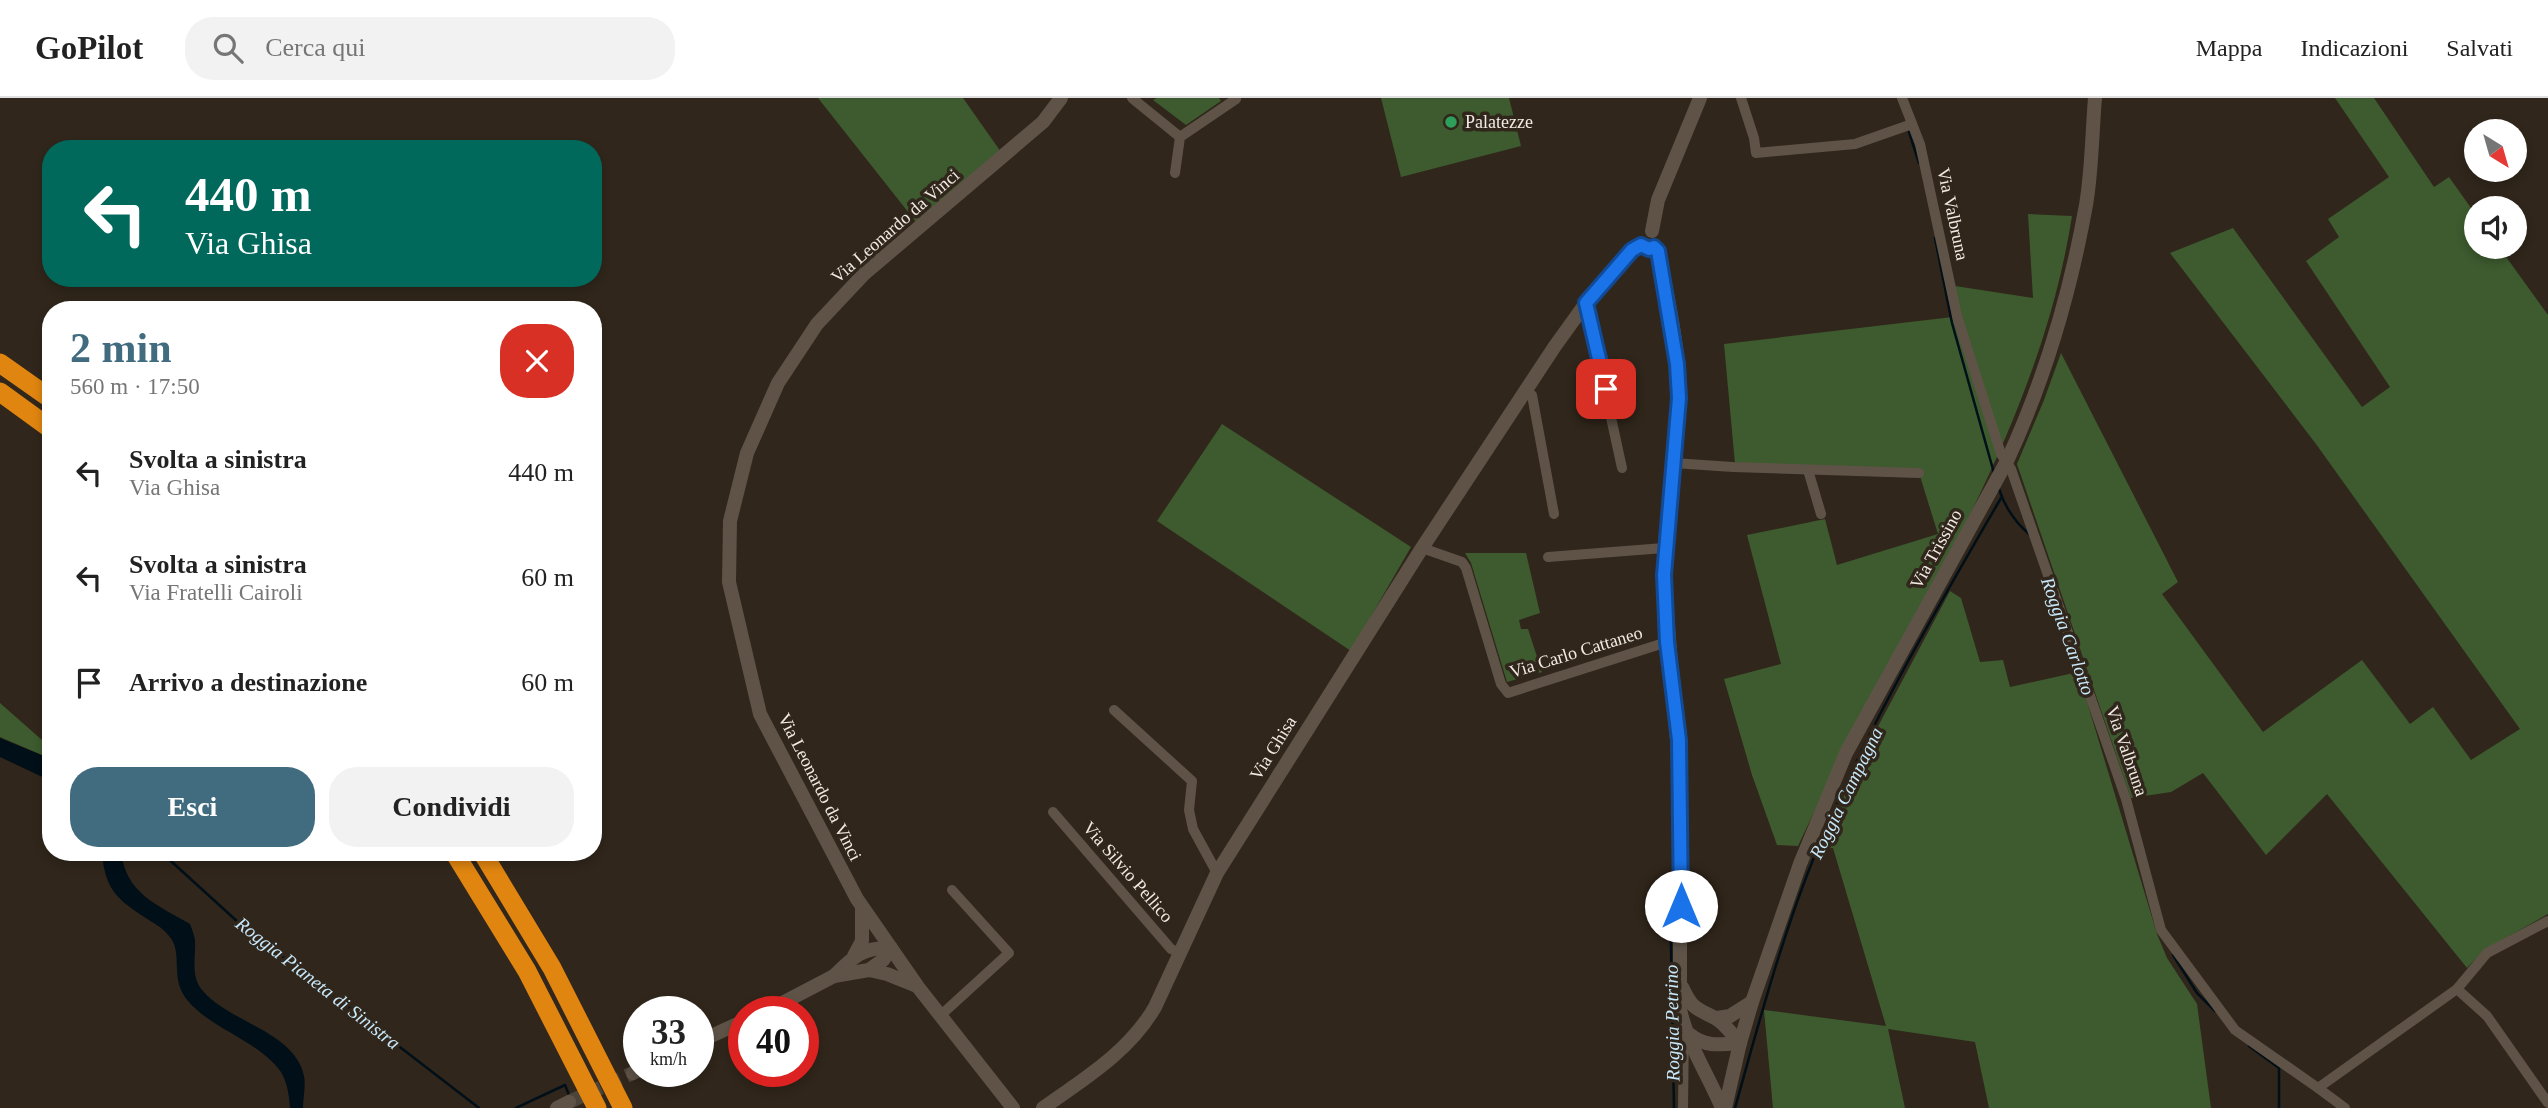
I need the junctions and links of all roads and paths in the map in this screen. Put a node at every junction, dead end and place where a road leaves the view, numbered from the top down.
1 (1061, 98) edge
2 (1132, 98) edge
3 (1236, 98) edge
4 (1700, 98) edge
5 (1741, 98) edge
6 (1902, 98) edge
7 (2095, 98) edge
8 (1912, 124) junction
9 (1180, 137) junction
10 (1175, 173) dead end
11 (1647, 246) junction
12 (1586, 303) junction
13 (0, 363) edge
14 (1525, 391) junction
15 (0, 392) edge
16 (42, 393) edge
17 (42, 422) edge
18 (2007, 461) junction
19 (1673, 463) junction
20 (1622, 468) dead end
21 (1808, 470) junction
22 (1919, 472) dead end
23 (1554, 514) dead end
24 (1821, 514) dead end
25 (1422, 548) junction
26 (1664, 548) junction
27 (1548, 557) dead end
28 (1667, 642) junction
29 (1114, 710) dead end
30 (1053, 812) dead end
31 (460, 861) edge
32 (487, 861) edge
33 (1217, 873) junction
34 (953, 890) dead end
35 (862, 906) junction
36 (2548, 921) edge
37 (891, 948) junction
38 (1180, 953) junction
39 (854, 957) junction
40 (869, 970) junction
41 (834, 976) junction
42 (1681, 985) junction
43 (918, 987) junction
44 (2457, 989) junction
45 (796, 996) edge
46 (1752, 1002) junction
47 (940, 1016) junction
48 (1717, 1018) junction
49 (1684, 1031) junction
50 (1740, 1043) junction
51 (2318, 1088) junction
52 (2548, 1103) edge
53 (597, 1108) edge
54 (623, 1108) edge
55 (1013, 1108) edge
56 (1043, 1108) edge
57 (1683, 1108) edge
58 (1724, 1108) edge
59 (2346, 1108) edge

1 - 35 street, Via Leonardo da Vinci
2 - 9 street
3 - 9 street
4 - 11 street, Via Ghisa
5 - 8 street
6 - 8 street, Via Valbruna
7 - 18 street, Via Trissino
8 - 18 street, Via Valbruna
9 - 10 street
11 - 12 street, Via Ghisa
11 - 19 street
12 - 14 street, Via Ghisa
12 - 20 street
13 - 16 highway
14 - 23 street
14 - 25 street, Via Ghisa
15 - 17 highway
18 - 46 street, Via Trissino
18 - 51 street, Via Valbruna
19 - 21 street
19 - 26 street
21 - 22 street
21 - 24 street
25 - 28 street, Via Carlo Cattaneo
25 - 33 street, Via Ghisa
26 - 27 street
26 - 28 street
28 - 42 street
29 - 33 street
30 - 38 street, Via Silvio Pellico
31 - 53 highway
32 - 54 highway
33 - 38 street, Via Ghisa
34 - 47 street
35 - 37 street, Via Leonardo da Vinci
35 - 39 street
36 - 44 street
37 - 39 street
37 - 40 street
37 - 43 street, Via Leonardo da Vinci
38 - 56 street, Via Ghisa
39 - 41 street
40 - 41 street
40 - 43 street
41 - 45 street
42 - 48 street
42 - 49 street
43 - 47 street, Via Leonardo da Vinci
44 - 51 street
44 - 52 street
46 - 48 street
46 - 50 street, Via Trissino
47 - 55 street, Via Leonardo da Vinci
48 - 50 street
49 - 50 street
49 - 57 street
49 - 58 street
50 - 58 street, Via Trissino
51 - 59 street, Via Valbruna

